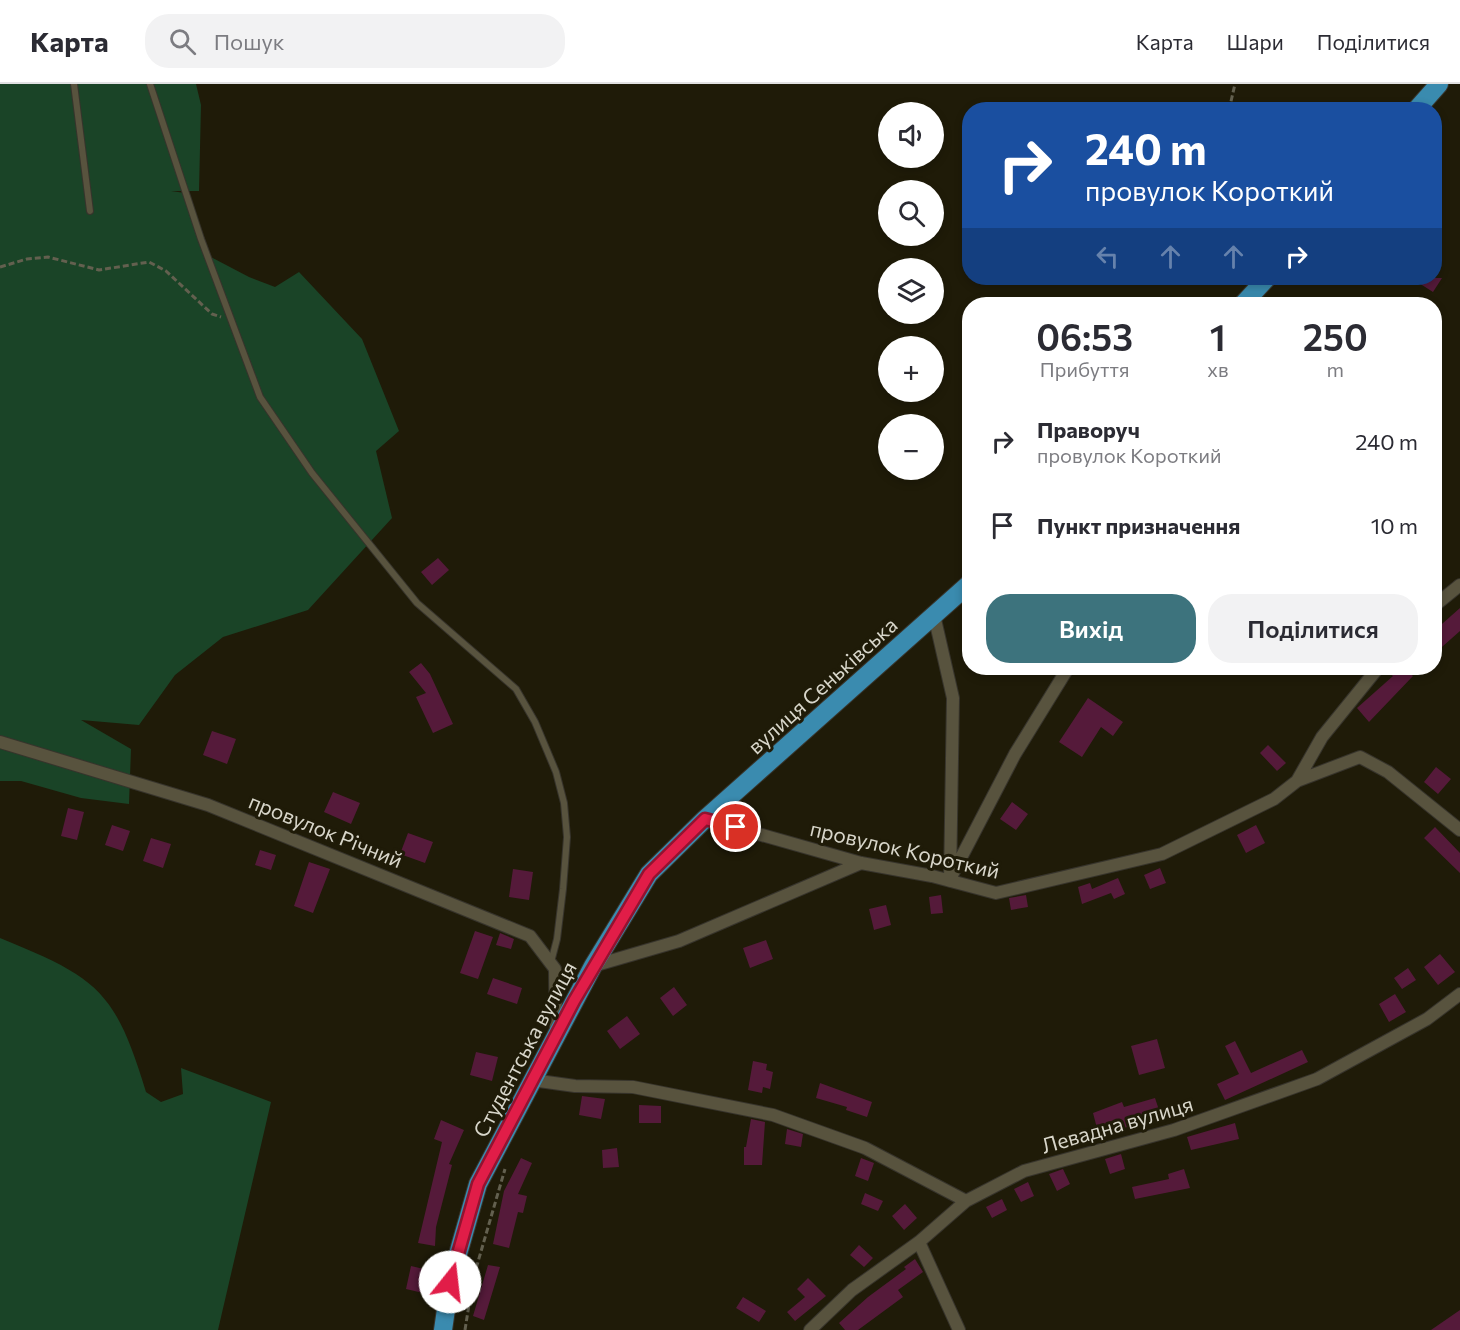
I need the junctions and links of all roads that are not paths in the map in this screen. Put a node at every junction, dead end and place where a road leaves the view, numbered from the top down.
1 (74, 84) edge
2 (150, 84) edge
3 (1439, 84) edge
4 (1423, 102) edge
5 (90, 211) dead end
6 (1261, 285) edge
7 (1249, 297) edge
8 (1460, 585) edge
9 (962, 590) edge
10 (1442, 600) edge
11 (934, 615) junction
12 (1064, 675) edge
13 (1372, 675) edge
14 (0, 742) edge
15 (1297, 781) junction
16 (705, 819) junction
17 (1460, 830) edge
18 (861, 863) junction
19 (950, 881) junction
20 (551, 964) junction
21 (593, 966) junction
22 (1460, 994) edge
23 (555, 1035) junction
24 (532, 1080) junction
25 (966, 1201) junction
26 (919, 1242) junction
27 (443, 1330) edge
28 (810, 1330) edge
29 (959, 1330) edge

1 - 5 lane
2 - 20 lane
3 - 4 main road
6 - 7 main road
8 - 10 street
9 - 11 main road, вулиця Сенькiвська
11 - 16 main road, вулиця Сенькiвська
11 - 19 street
12 - 19 street
13 - 15 street, провулок Короткий
14 - 20 street, провулок Рiчний
15 - 17 street
15 - 19 street, провулок Короткий
16 - 18 street, провулок Короткий
16 - 21 main road, Студентська вулиця
18 - 19 street, провулок Короткий
18 - 21 street
20 - 23 street, провулок Рiчний
21 - 23 main road, Студентська вулиця
22 - 25 street, Левадна вулиця
23 - 24 main road, Студентська вулиця
24 - 25 street
24 - 27 main road, Студентська вулиця
25 - 26 street, Левадна вулиця
26 - 28 street, Левадна вулиця
26 - 29 street

